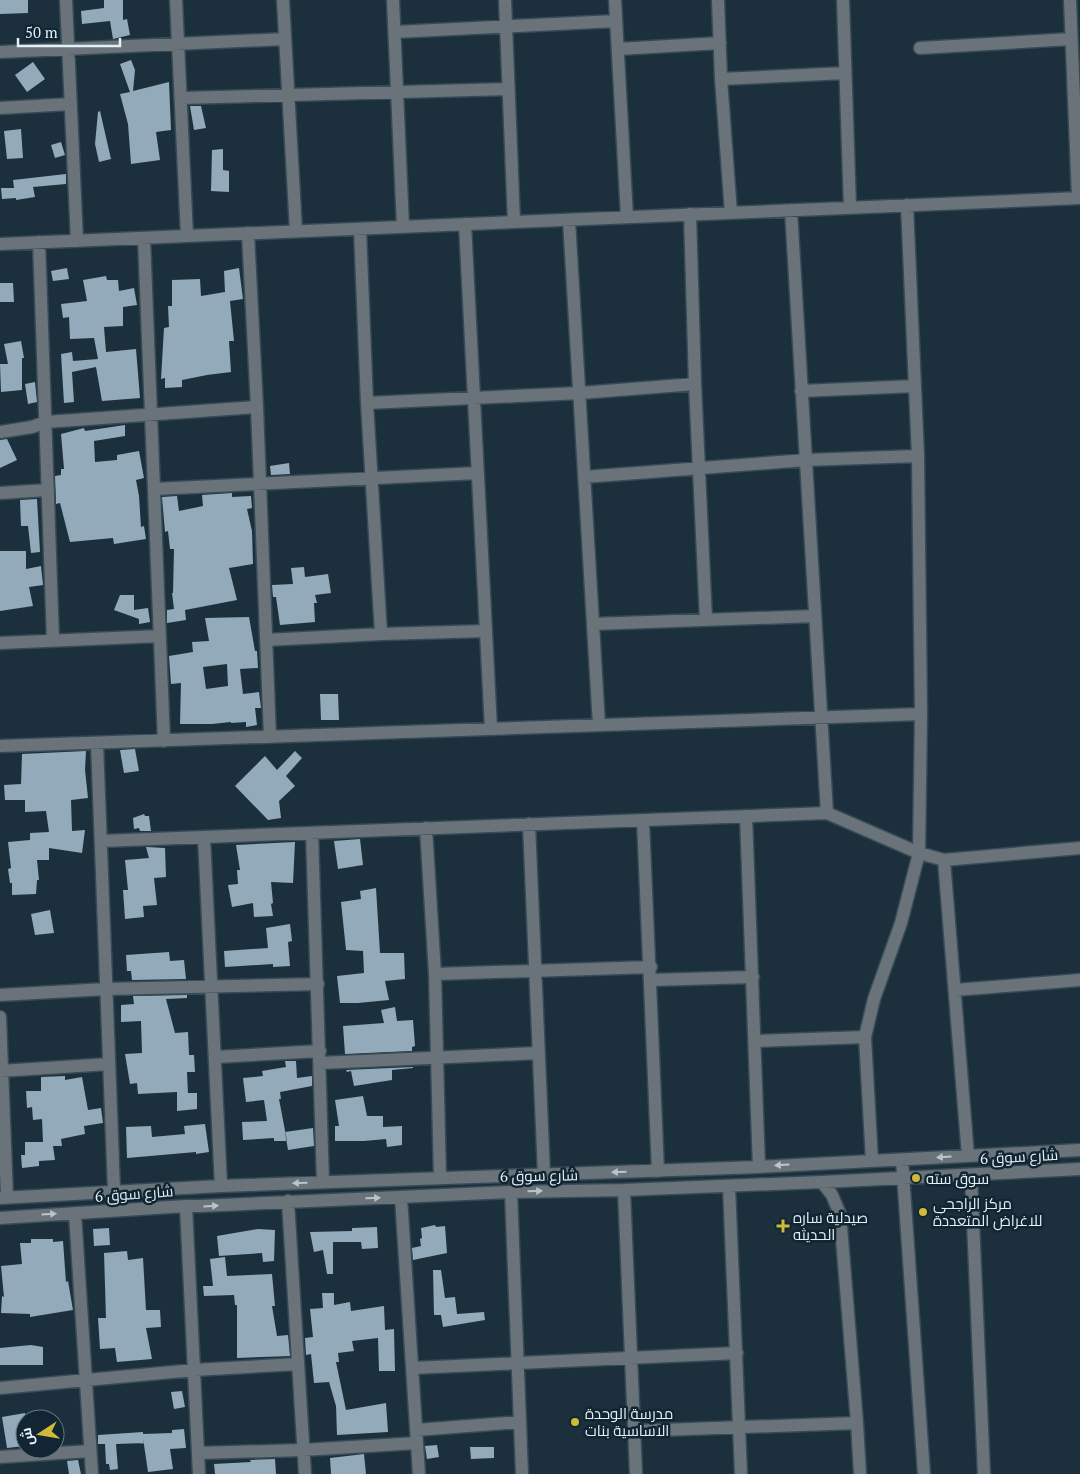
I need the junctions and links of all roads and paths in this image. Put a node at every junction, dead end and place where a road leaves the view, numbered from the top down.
1 (66, 0) edge
2 (176, 0) edge
3 (283, 0) edge
4 (393, 0) edge
5 (505, 0) edge
6 (615, 0) edge
7 (718, 0) edge
8 (843, 0) edge
9 (1070, 0) edge
10 (616, 21) junction
11 (506, 26) junction
12 (395, 32) junction
13 (285, 39) junction
14 (1071, 39) junction
15 (720, 43) junction
16 (178, 44) junction
17 (69, 48) junction
18 (920, 48) dead end
19 (618, 49) junction
20 (0, 52) edge
21 (845, 73) junction
22 (721, 80) junction
23 (508, 88) junction
24 (397, 92) junction
25 (287, 95) junction
26 (181, 98) junction
27 (71, 104) junction
28 (0, 108) edge
29 (1079, 198) edge
30 (907, 205) junction
31 (850, 208) junction
32 (791, 210) junction
33 (731, 213) junction
34 (690, 214) junction
35 (627, 217) junction
36 (570, 220) junction
37 (514, 222) junction
38 (465, 224) junction
39 (403, 227) junction
40 (360, 228) junction
41 (296, 231) junction
42 (248, 233) junction
43 (187, 236) junction
44 (144, 238) junction
45 (78, 241) junction
46 (39, 242) junction
47 (0, 244) edge
48 (695, 384) junction
49 (915, 386) junction
50 (802, 391) junction
51 (580, 393) junction
52 (474, 398) junction
53 (367, 404) junction
54 (257, 407) junction
55 (151, 414) junction
56 (46, 422) junction
57 (0, 432) edge
58 (918, 456) junction
59 (806, 460) junction
60 (698, 468) junction
61 (478, 473) junction
62 (584, 477) junction
63 (372, 479) junction
64 (260, 484) junction
65 (154, 489) junction
66 (48, 490) junction
67 (0, 494) edge
68 (815, 616) junction
69 (706, 620) junction
70 (593, 624) junction
71 (486, 631) junction
72 (380, 634) junction
73 (160, 636) junction
74 (54, 640) junction
75 (266, 640) junction
76 (0, 643) edge
77 (921, 714) junction
78 (821, 718) junction
79 (599, 725) junction
80 (491, 729) junction
81 (270, 737) junction
82 (164, 741) junction
83 (97, 743) junction
84 (0, 746) edge
85 (827, 813) junction
86 (746, 816) junction
87 (643, 820) junction
88 (529, 824) junction
89 (426, 828) junction
90 (312, 833) junction
91 (204, 837) junction
92 (101, 841) junction
93 (1080, 848) edge
94 (919, 853) junction
95 (944, 860) junction
96 (651, 967) junction
97 (536, 970) junction
98 (435, 974) junction
99 (753, 977) junction
100 (651, 980) junction
101 (1080, 980) edge
102 (318, 984) junction
103 (213, 986) junction
104 (106, 989) junction
105 (955, 990) junction
106 (0, 995) edge
107 (0, 1017) edge
108 (865, 1037) junction
109 (755, 1041) junction
110 (538, 1053) junction
111 (216, 1057) junction
112 (320, 1057) junction
113 (437, 1058) junction
114 (109, 1064) junction
115 (1, 1071) edge
116 (1080, 1150) edge
117 (968, 1156) junction
118 (902, 1160) junction
119 (872, 1162) junction
120 (759, 1167) junction
121 (1080, 1169) edge
122 (658, 1171) junction
123 (544, 1174) junction
124 (971, 1175) junction
125 (440, 1177) junction
126 (903, 1179) junction
127 (323, 1182) junction
128 (822, 1182) junction
129 (221, 1186) junction
130 (729, 1186) junction
131 (114, 1190) junction
132 (624, 1190) junction
133 (511, 1192) junction
134 (3, 1197) edge
135 (401, 1197) junction
136 (288, 1201) junction
137 (186, 1206) junction
138 (75, 1213) junction
139 (0, 1218) edge
140 (737, 1352) junction
141 (630, 1357) junction
142 (517, 1363) junction
143 (298, 1364) junction
144 (412, 1368) junction
145 (194, 1370) junction
146 (86, 1380) junction
147 (0, 1388) edge
148 (520, 1422) junction
149 (857, 1423) junction
150 (738, 1428) junction
151 (634, 1431) junction
152 (416, 1436) junction
153 (303, 1450) junction
154 (90, 1451) junction
155 (198, 1453) junction
156 (0, 1457) edge
157 (92, 1474) edge
158 (199, 1474) edge
159 (305, 1474) edge
160 (419, 1474) edge
161 (522, 1474) edge
162 (636, 1474) edge
163 (741, 1474) edge
164 (860, 1474) edge
165 (924, 1474) edge
166 (984, 1474) edge

1 - 17 street
2 - 16 street
3 - 13 street
4 - 12 street
5 - 11 street
6 - 10 street
7 - 15 street
8 - 21 street
9 - 14 street
10 - 11 street
10 - 19 street
11 - 12 street
11 - 23 street
12 - 24 street
13 - 16 street
13 - 25 street
14 - 18 street
14 - 29 street
15 - 19 street
15 - 22 street
16 - 17 street
16 - 26 street
17 - 20 street
17 - 27 street
19 - 35 street
21 - 22 street
21 - 31 street
22 - 33 street
23 - 24 street
23 - 37 street
24 - 25 street
24 - 39 street
25 - 26 street
25 - 41 street
26 - 43 street
27 - 28 street
27 - 45 street
29 - 30 street
30 - 31 street
30 - 49 street
31 - 32 street
32 - 33 street
32 - 50 street
33 - 34 street
34 - 35 street
34 - 48 street
35 - 36 street
36 - 37 street
36 - 51 street
37 - 38 street
38 - 39 street
38 - 52 street
39 - 40 street
40 - 41 street
40 - 53 street
41 - 42 street
42 - 43 street
42 - 54 street
43 - 44 street
44 - 45 street
44 - 55 street
45 - 46 street
46 - 47 street
46 - 56 street
48 - 51 street
48 - 60 street
49 - 50 street
49 - 58 street
50 - 59 street
51 - 52 street
51 - 62 street
52 - 53 street
52 - 61 street
53 - 63 street
54 - 55 street
54 - 64 street
55 - 56 street
55 - 65 street
56 - 57 street
56 - 66 street
58 - 59 street
58 - 77 street
59 - 60 street
59 - 68 street
60 - 62 street
60 - 69 street
61 - 63 street
61 - 71 street
62 - 70 street
63 - 64 street
63 - 72 street
64 - 65 street
64 - 75 street
65 - 73 street
66 - 67 street
66 - 74 street
68 - 69 street
68 - 78 street
69 - 70 street
70 - 79 street
71 - 72 street
71 - 80 street
72 - 75 street
73 - 74 street
73 - 82 street
74 - 76 street
75 - 81 street
77 - 78 street
77 - 94 street
78 - 79 street
78 - 85 street
79 - 80 street
80 - 81 street
81 - 82 street
82 - 83 street
83 - 84 street
83 - 92 street
85 - 86 street
85 - 94 street
86 - 87 street
86 - 99 street
87 - 88 street
87 - 96 street
88 - 89 street
88 - 97 street
89 - 90 street
89 - 98 street
90 - 91 street
90 - 102 street
91 - 92 street
91 - 103 street
92 - 104 street
93 - 95 street
94 - 95 street
94 - 108 street
95 - 105 street
96 - 97 street
96 - 100 street
97 - 98 street
97 - 110 street
98 - 113 street
99 - 100 street
99 - 109 street
100 - 122 street
101 - 105 street
102 - 103 street
102 - 112 street
103 - 104 street
103 - 111 street
104 - 106 street
104 - 114 street
105 - 117 street
107 - 115 street
108 - 109 street
108 - 119 street
109 - 120 street
110 - 113 street
110 - 123 street
111 - 112 street
111 - 129 street
112 - 113 street
112 - 127 street
113 - 125 street
114 - 115 street
114 - 131 street
115 - 134 street
116 - 117 street, شارع سوق 6
117 -> 118 street, شارع سوق 6
118 - 119 street, شارع سوق 6
118 - 126 street
119 -> 120 street, شارع سوق 6
120 - 122 street, شارع سوق 6
121 - 124 street, شارع سوق 6
122 -> 123 street, شارع سوق 6
123 - 125 street, شارع سوق 6
124 - 126 street, شارع سوق 6
124 - 166 street
125 - 127 street, شارع سوق 6
126 - 128 street, شارع سوق 6
126 - 165 street
127 -> 129 street, شارع سوق 6
128 - 130 street, شارع سوق 6
128 - 149 street
129 - 131 street, شارع سوق 6
130 - 132 street, شارع سوق 6
130 - 140 street
131 - 134 street, شارع سوق 6
133 -> 132 street, شارع سوق 6
132 - 141 street
133 - 135 street, شارع سوق 6
133 - 142 street
136 -> 135 street, شارع سوق 6
135 - 144 street
137 -> 136 street, شارع سوق 6
136 - 143 street
137 - 138 street, شارع سوق 6
137 - 145 street
139 -> 138 street, شارع سوق 6
138 - 146 street
140 - 141 street
140 - 150 street
141 - 142 street
141 - 151 street
142 - 144 street
142 - 148 street
143 - 145 street
143 - 153 street
144 - 152 street
145 - 146 street
145 - 155 street
146 - 147 street
146 - 154 street
148 - 152 street
148 - 161 street
149 - 150 street
149 - 164 street
150 - 151 street
150 - 163 street
151 - 162 street
152 - 153 street
152 - 160 street
153 - 155 street
153 - 159 street
154 - 156 street
154 - 157 street
155 - 158 street

